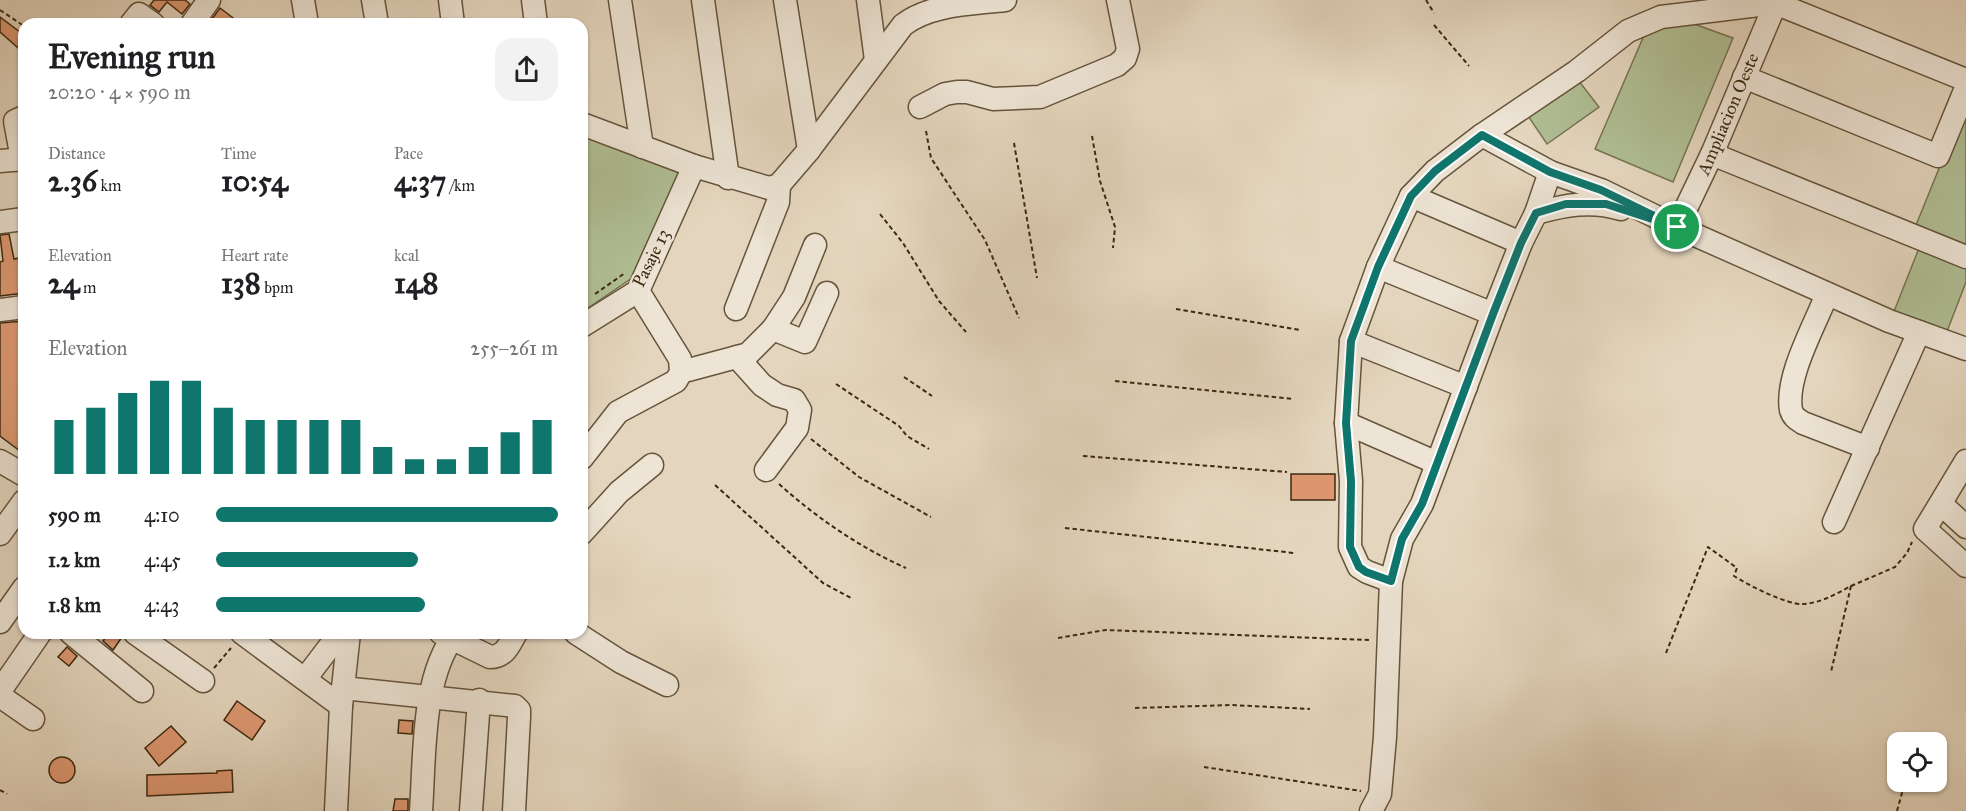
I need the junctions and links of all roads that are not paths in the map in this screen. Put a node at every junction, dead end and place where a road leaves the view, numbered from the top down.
1 (209, 0) edge
2 (303, 0) edge
3 (373, 0) edge
4 (450, 0) edge
5 (533, 0) edge
6 (620, 0) edge
7 (703, 0) edge
8 (785, 0) edge
9 (868, 0) edge
10 (1005, 0) edge
11 (1119, 0) edge
12 (1776, 2) edge
13 (952, 3) edge
14 (196, 18) edge
15 (306, 18) edge
16 (376, 18) edge
17 (452, 18) edge
18 (535, 18) edge
19 (876, 60) junction
20 (1744, 77) junction
21 (1966, 80) edge
22 (1966, 88) edge
23 (920, 107) dead end
24 (18, 120) edge
25 (588, 126) edge
26 (1482, 135) junction
27 (642, 147) junction
28 (809, 150) junction
29 (1712, 154) junction
30 (15, 160) edge
31 (694, 166) junction
32 (1550, 172) junction
33 (728, 178) junction
34 (779, 185) junction
35 (1411, 196) junction
36 (1536, 213) junction
37 (18, 220) edge
38 (0, 222) edge
39 (1677, 227) junction
40 (1521, 243) junction
41 (815, 244) dead end
42 (1966, 257) edge
43 (1378, 267) junction
44 (634, 280) junction
45 (827, 293) dead end
46 (1827, 294) junction
47 (18, 308) edge
48 (736, 309) dead end
49 (0, 310) edge
50 (1493, 314) junction
51 (588, 321) edge
52 (773, 329) junction
53 (1919, 332) junction
54 (1351, 341) junction
55 (1966, 350) edge
56 (737, 357) junction
57 (681, 372) junction
58 (1466, 387) junction
59 (1346, 423) junction
60 (1868, 448) junction
61 (588, 450) edge
62 (0, 461) edge
63 (1966, 461) edge
64 (1437, 463) junction
65 (652, 465) dead end
66 (766, 470) road end
67 (18, 472) edge
68 (1941, 504) junction
69 (18, 509) edge
70 (1834, 522) dead end
71 (588, 526) edge
72 (1966, 526) edge
73 (0, 534) edge
74 (1966, 566) edge
75 (1391, 581) junction
76 (18, 596) edge
77 (0, 622) edge
78 (36, 639) edge
79 (78, 639) edge
80 (144, 639) edge
81 (250, 639) edge
82 (335, 639) edge
83 (348, 639) edge
84 (447, 639) edge
85 (456, 639) edge
86 (512, 639) edge
87 (585, 639) edge
88 (305, 679) junction
89 (203, 681) road end
90 (667, 685) dead end
91 (0, 691) edge
92 (142, 691) dead end
93 (0, 696) edge
94 (430, 696) junction
95 (342, 697) junction
96 (478, 700) junction
97 (33, 719) dead end
98 (1376, 802) edge
99 (336, 811) edge
100 (421, 811) edge
101 (471, 811) edge
102 (514, 811) edge

1 - 14 street
2 - 15 street
3 - 16 street
4 - 17 street
5 - 18 street
6 - 27 street
7 - 33 street
8 - 28 street
9 - 19 street
10 - 13 street
11 - 23 street
12 - 20 street, Ampliacion Oeste
12 - 21 street
12 - 26 street
13 - 19 street
19 - 28 street
20 - 22 street
20 - 29 street, Ampliacion Oeste
24 - 30 street
25 - 27 street
26 - 32 street
26 - 35 street
27 - 31 street
28 - 34 street
29 - 39 street, Ampliacion Oeste
29 - 42 street
31 - 33 street
31 - 44 street, Pasaje 13
32 - 36 street
32 - 39 street
33 - 34 street
34 - 48 street
35 - 40 street
35 - 43 street
36 - 39 street
36 - 40 street
37 - 38 street
39 - 46 street
40 - 50 street
41 - 52 street
43 - 50 street
43 - 54 street
44 - 51 street, Pasaje 13
44 - 57 street
45 - 52 street
46 - 53 street
46 - 60 street
47 - 49 street
50 - 58 street
52 - 56 street
53 - 55 street
53 - 60 street
54 - 58 street
54 - 59 street
56 - 57 street
56 - 66 street
57 - 61 street
58 - 64 street
59 - 64 street
59 - 75 street
60 - 70 street
62 - 67 street
63 - 68 street
64 - 75 street
65 - 71 street
68 - 72 street
68 - 74 street
69 - 73 street
75 - 98 street
76 - 77 street
78 - 91 street
79 - 92 street
80 - 89 street
81 - 88 street
82 - 88 street
83 - 95 street
84 - 94 street
85 - 86 street
87 - 90 street
88 - 95 street
93 - 97 street
94 - 95 street
94 - 96 street
94 - 100 street
95 - 99 street
96 - 101 street
96 - 102 street

